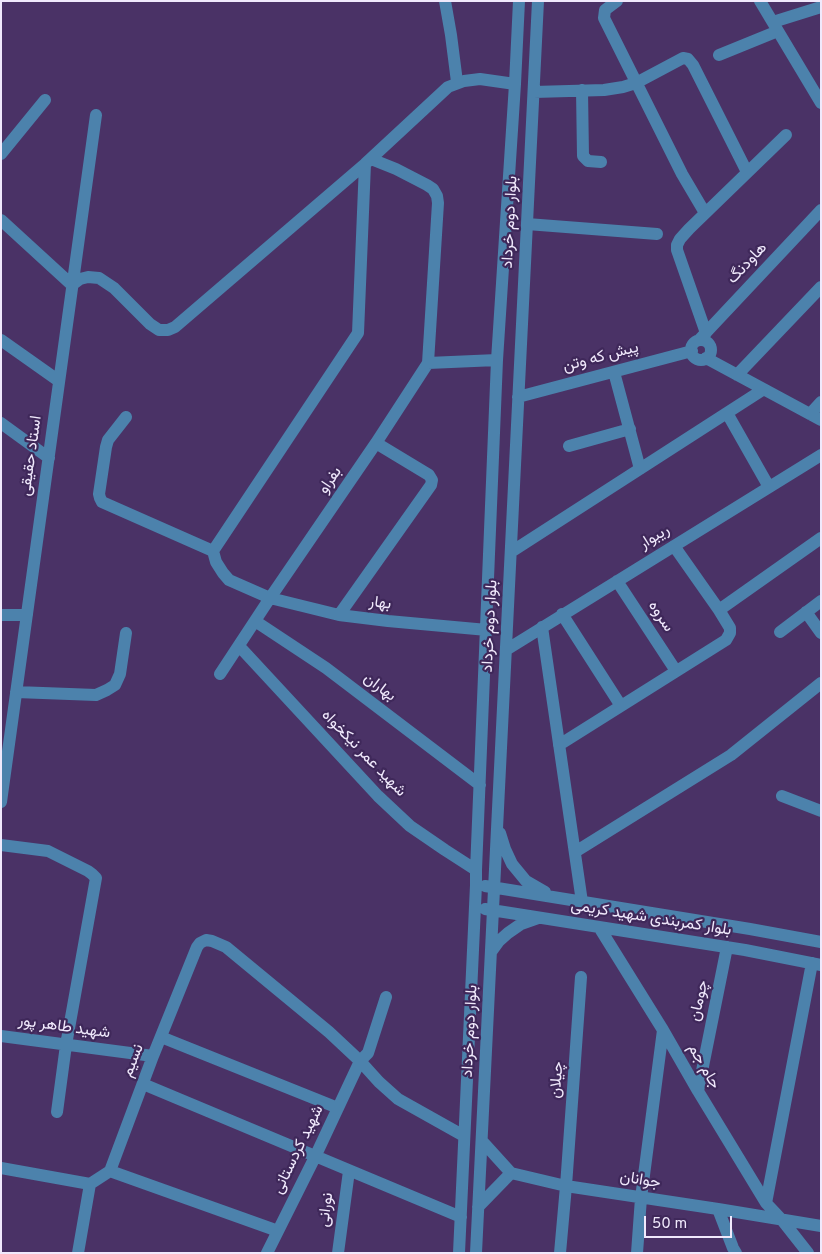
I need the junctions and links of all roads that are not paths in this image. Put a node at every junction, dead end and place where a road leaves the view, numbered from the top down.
1 (445, 1) edge
2 (519, 1) edge
3 (538, 1) edge
4 (616, 1) edge
5 (760, 1) edge
6 (821, 7) edge
7 (775, 27) junction
8 (719, 55) dead end
9 (457, 82) junction
10 (636, 83) junction
11 (515, 84) junction
12 (582, 90) junction
13 (534, 92) junction
14 (46, 100) dead end
15 (821, 103) edge
16 (96, 115) dead end
17 (786, 135) dead end
18 (1, 154) edge
19 (368, 161) junction
20 (601, 162) dead end
21 (747, 172) junction
22 (821, 210) edge
23 (705, 213) junction
24 (1, 220) edge
25 (527, 224) junction
26 (657, 234) dead end
27 (72, 285) junction
28 (821, 287) edge
29 (702, 337) junction
30 (1, 340) edge
31 (692, 352) junction
32 (706, 358) junction
33 (497, 360) junction
34 (428, 363) junction
35 (614, 372) junction
36 (737, 375) junction
37 (59, 380) junction
38 (764, 389) junction
39 (518, 397) junction
40 (821, 402) edge
41 (727, 413) junction
42 (126, 416) dead end
43 (815, 417) edge
44 (1, 423) edge
45 (630, 429) junction
46 (376, 444) junction
47 (569, 446) dead end
48 (821, 455) edge
49 (49, 458) junction
50 (640, 468) junction
51 (769, 487) junction
52 (821, 538) edge
53 (674, 546) junction
54 (213, 551) junction
55 (511, 552) junction
56 (617, 581) junction
57 (270, 598) junction
58 (821, 601) edge
59 (719, 610) junction
60 (806, 612) junction
61 (562, 614) junction
62 (1, 615) edge
63 (27, 615) junction
64 (339, 615) junction
65 (255, 621) junction
66 (542, 627) junction
67 (487, 630) junction
68 (126, 632) dead end
69 (780, 632) dead end
70 (821, 632) edge
71 (239, 646) junction
72 (506, 650) junction
73 (676, 671) junction
74 (220, 674) dead end
75 (821, 683) edge
76 (16, 692) junction
77 (621, 706) junction
78 (7, 721) edge
79 (560, 745) junction
80 (480, 785) junction
81 (782, 796) dead end
82 (1, 802) edge
83 (821, 811) edge
84 (497, 824) junction
85 (1, 845) edge
86 (575, 852) junction
87 (476, 870) junction
88 (476, 885) junction
89 (494, 888) junction
90 (554, 897) junction
91 (582, 902) junction
92 (475, 908) junction
93 (493, 910) junction
94 (540, 918) junction
95 (599, 927) junction
96 (821, 942) edge
97 (728, 947) junction
98 (491, 952) junction
99 (816, 964) edge
100 (581, 977) dead end
101 (386, 997) dead end
102 (471, 1002) junction
103 (488, 1005) junction
104 (663, 1030) junction
105 (1, 1036) edge
106 (161, 1037) junction
107 (66, 1045) junction
108 (153, 1056) junction
109 (360, 1061) junction
110 (143, 1084) junction
111 (698, 1091) junction
112 (338, 1108) junction
113 (57, 1112) dead end
114 (464, 1136) junction
115 (482, 1141) junction
116 (315, 1156) junction
117 (1, 1168) edge
118 (349, 1171) junction
119 (110, 1172) junction
120 (511, 1173) junction
121 (90, 1184) junction
122 (566, 1186) junction
123 (641, 1198) junction
124 (766, 1203) junction
125 (478, 1207) junction
126 (718, 1209) junction
127 (461, 1217) junction
128 (782, 1220) junction
129 (821, 1226) edge
130 (278, 1231) junction
131 (78, 1253) edge
132 (267, 1253) edge
133 (338, 1253) edge
134 (459, 1253) edge
135 (476, 1253) edge
136 (560, 1253) edge
137 (637, 1253) edge
138 (736, 1253) edge
139 (808, 1253) edge

1 - 9 street
2 - 11 street, بلوار دوم خرداد
3 - 13 street, بلوار دوم خرداد
4 - 10 street
5 - 7 street
6 - 7 street
7 - 8 street
7 - 15 street
9 - 11 street
9 - 19 street
10 - 12 street
10 - 21 street
10 - 23 street
11 - 33 street, بلوار دوم خرداد
12 - 13 street
12 - 20 street
13 - 25 street, بلوار دوم خرداد
14 - 18 street
16 - 27 street, استاد حقیقی
17 - 21 street
19 - 27 street
19 - 34 street
19 - 54 street
21 - 23 street
22 - 29 street, هاودنگ
23 - 29 street
24 - 27 street
25 - 26 street
25 - 39 street, بلوار دوم خرداد
27 - 37 street, استاد حقیقی
28 - 36 street
29 - 31 street
29 - 32 street
30 - 37 street
31 - 32 street
31 - 35 street, پیش که وتن
32 - 36 street
33 - 34 street
33 - 67 street, بلوار دوم خرداد
34 - 46 street, بفراو
35 - 39 street, پیش که وتن
35 - 45 street
36 - 38 street
37 - 49 street, استاد حقیقی
38 - 41 street
38 - 43 street
39 - 55 street, بلوار دوم خرداد
40 - 43 street
41 - 50 street
41 - 51 street
42 - 54 street
44 - 49 street
45 - 47 street
45 - 50 street
46 - 57 street, بفراو
46 - 64 street
48 - 51 street, ریبوار
49 - 63 street, استاد حقیقی
50 - 55 street
51 - 53 street, ریبوار
52 - 59 street
53 - 56 street, ریبوار
53 - 59 street
54 - 57 street, بهار
55 - 72 street, بلوار دوم خرداد
56 - 61 street, ریبوار
56 - 73 street, سروه
57 - 64 street, بهار
57 - 65 street, بفراو
58 - 60 street
59 - 73 street
60 - 69 street
60 - 70 street
61 - 66 street, ریبوار
61 - 77 street
62 - 63 street
63 - 76 street, استاد حقیقی
64 - 67 street, بهار
65 - 71 street, بفراو
65 - 80 street, بهاران
66 - 72 street, ریبوار
66 - 79 street
67 - 80 street, بلوار دوم خرداد
68 - 76 street
71 - 74 street, بفراو
71 - 87 street, شهید عمر نیکخواه
72 - 84 street, بلوار دوم خرداد
73 - 77 street
75 - 86 street
76 - 78 street, استاد حقیقی
77 - 79 street
78 - 82 street, استاد حقیقی
79 - 86 street
80 - 87 street, بلوار دوم خرداد
81 - 83 street
84 - 89 street, بلوار دوم خرداد
84 - 90 street
85 - 107 street
86 - 91 street
87 - 88 street, بلوار دوم خرداد
88 - 89 street, بلوار کمربندی شهید کریمی
88 - 92 street, بلوار دوم خرداد
89 - 90 street, بلوار کمربندی شهید کریمی
89 - 93 street, بلوار دوم خرداد
90 - 91 street, بلوار کمربندی شهید کریمی
91 - 96 street, بلوار کمربندی شهید کریمی
92 - 93 street, بلوار کمربندی شهید کریمی
92 - 102 street, بلوار دوم خرداد
93 - 94 street, بلوار کمربندی شهید کریمی
93 - 98 street, بلوار دوم خرداد
94 - 95 street, بلوار کمربندی شهید کریمی
94 - 98 street
95 - 97 street, بلوار کمربندی شهید کریمی
95 - 104 street, جام جم
97 - 99 street, بلوار کمربندی شهید کریمی
97 - 111 street, چومان
98 - 103 street, بلوار دوم خرداد
99 - 124 street
100 - 122 street, چیلان
101 - 109 street, شهید کردستانی
102 - 103 street
102 - 114 street, بلوار دوم خرداد
103 - 115 street, بلوار دوم خرداد
104 - 111 street, جام جم
104 - 123 street
105 - 107 street, شهید طاهر پور
106 - 108 street, نسیم
106 - 109 street, نسیم
106 - 112 street
107 - 108 street, شهید طاهر پور
107 - 113 street
108 - 110 street, نسیم
109 - 112 street, شهید کردستانی
109 - 114 street
110 - 116 street
110 - 119 street, نسیم
111 - 124 street, جام جم
112 - 116 street, شهید کردستانی
114 - 127 street, بلوار دوم خرداد
115 - 120 street
115 - 125 street, بلوار دوم خرداد
116 - 118 street
116 - 130 street, شهید کردستانی
117 - 121 street
118 - 127 street
118 - 133 street, نورانی
119 - 121 street
119 - 130 street
120 - 122 street, جوانان
120 - 125 street
121 - 131 street
122 - 123 street, جوانان
122 - 136 street, چیلان
123 - 126 street, جوانان
123 - 137 street
124 - 128 street, جام جم
125 - 135 street, بلوار دوم خرداد
126 - 128 street, جوانان
126 - 138 street
127 - 134 street, بلوار دوم خرداد
128 - 129 street, جوانان
128 - 139 street, جام جم
130 - 132 street, شهید کردستانی

